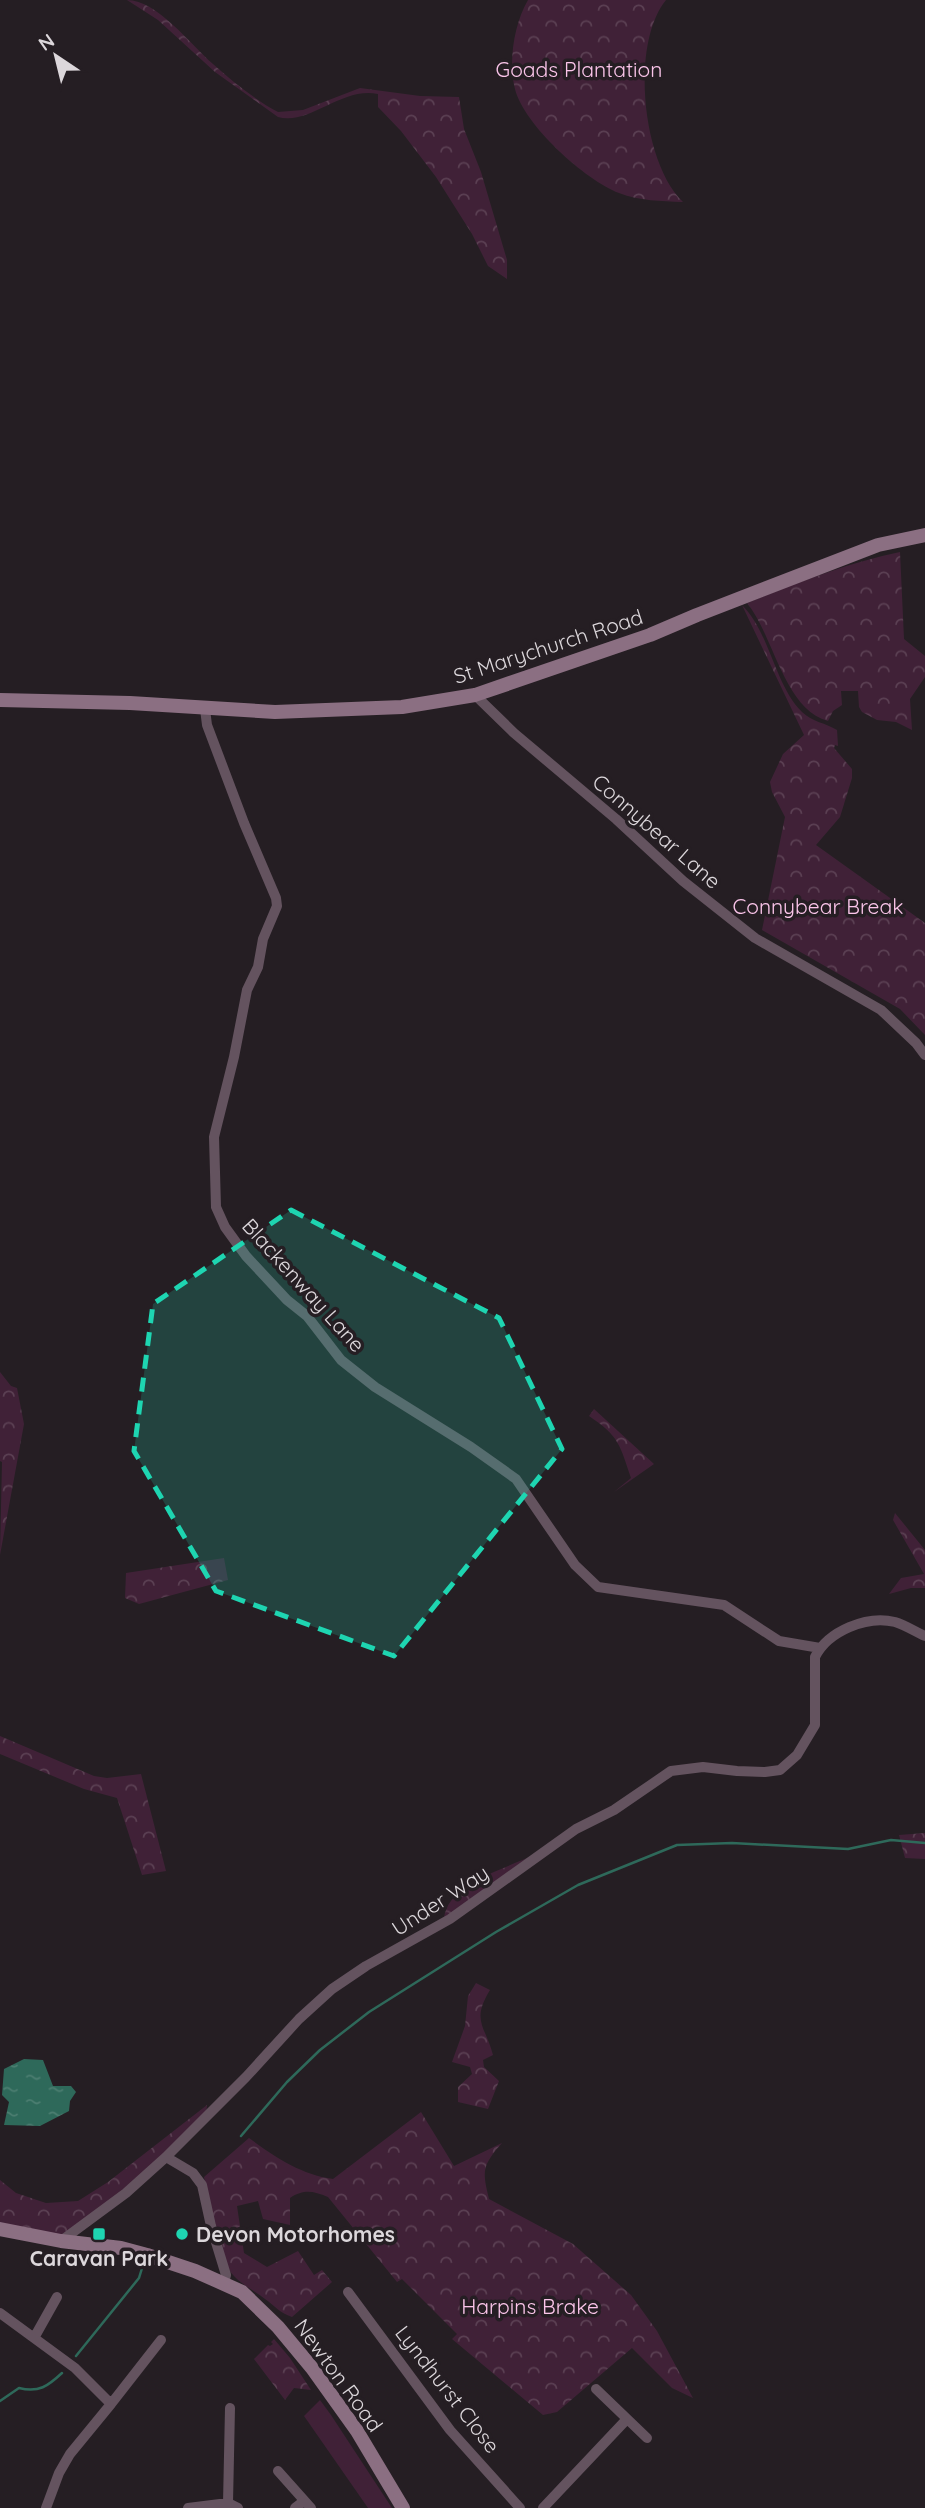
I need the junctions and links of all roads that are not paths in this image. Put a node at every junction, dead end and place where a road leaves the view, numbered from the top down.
1 (925, 535) edge
2 (475, 695) junction
3 (0, 700) edge
4 (205, 709) junction
5 (925, 1055) edge
6 (925, 1636) edge
7 (820, 1648) junction
8 (166, 2157) junction
9 (0, 2229) edge
10 (61, 2241) junction
11 (224, 2283) junction
12 (348, 2292) dead end
13 (57, 2297) dead end
14 (0, 2313) edge
15 (34, 2338) junction
16 (161, 2340) dead end
17 (596, 2389) dead end
18 (111, 2404) junction
19 (230, 2408) dead end
20 (627, 2419) junction
21 (647, 2438) dead end
22 (278, 2471) dead end
23 (307, 2504) edge
24 (233, 2505) edge
25 (46, 2508) edge
26 (188, 2508) edge
27 (295, 2508) edge
28 (403, 2508) edge
29 (520, 2508) edge
30 (543, 2508) edge

1 - 2 street, St Marychurch Road
2 - 4 street, St Marychurch Road
2 - 5 street, Connybear Lane
3 - 4 street, St Marychurch Road
4 - 7 street, Blackenway Lane
6 - 7 street
7 - 8 street, Under Way
8 - 10 street, Under Way
8 - 11 street
9 - 10 street, Newton Road
10 - 11 street, Newton Road
11 - 28 street, Newton Road
12 - 29 street, Lyndhurst Close
13 - 15 street
14 - 15 street
15 - 18 street
16 - 18 street
17 - 20 street
18 - 25 street
19 - 24 street
20 - 21 street
20 - 30 street
22 - 23 street
23 - 27 street
24 - 26 street

